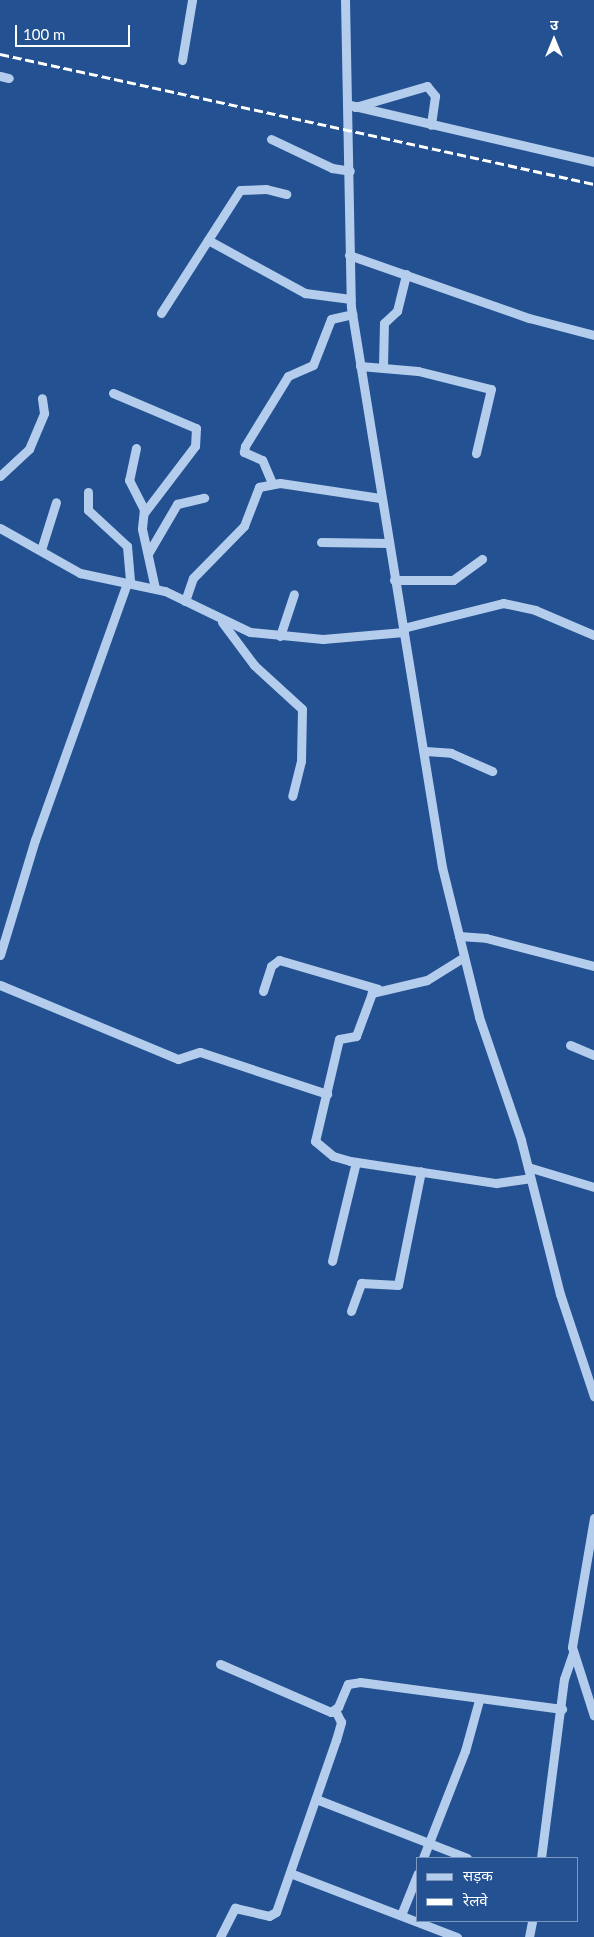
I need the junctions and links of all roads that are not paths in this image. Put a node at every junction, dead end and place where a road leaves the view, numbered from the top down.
1 (192, 0) edge
2 (345, 0) edge
3 (182, 60) dead end
4 (352, 106) junction
5 (431, 125) junction
6 (271, 138) dead end
7 (594, 162) edge
8 (350, 171) junction
9 (286, 194) dead end
10 (208, 240) junction
11 (349, 255) junction
12 (406, 274) junction
13 (350, 299) junction
14 (161, 314) dead end
15 (352, 314) junction
16 (594, 335) edge
17 (360, 366) junction
18 (383, 366) junction
19 (113, 393) dead end
20 (42, 398) dead end
21 (136, 448) dead end
22 (476, 453) dead end
23 (0, 476) edge
24 (272, 483) junction
25 (88, 492) dead end
26 (204, 498) dead end
27 (380, 498) junction
28 (56, 502) dead end
29 (144, 513) junction
30 (0, 528) edge
31 (321, 542) dead end
32 (388, 543) junction
33 (41, 550) junction
34 (149, 552) junction
35 (482, 559) dead end
36 (394, 580) junction
37 (128, 583) junction
38 (154, 588) junction
39 (294, 594) dead end
40 (185, 601) junction
41 (222, 621) junction
42 (403, 630) junction
43 (280, 636) junction
44 (594, 636) edge
45 (425, 751) junction
46 (492, 771) dead end
47 (292, 796) dead end
48 (459, 936) junction
49 (0, 955) edge
50 (464, 957) junction
51 (594, 966) edge
52 (0, 985) edge
53 (378, 989) junction
54 (263, 991) dead end
55 (570, 1045) dead end
56 (594, 1055) edge
57 (327, 1094) junction
58 (356, 1162) junction
59 (528, 1167) junction
60 (421, 1171) junction
61 (530, 1178) junction
62 (594, 1187) edge
63 (332, 1262) dead end
64 (351, 1311) dead end
65 (592, 1377) edge
66 (594, 1396) edge
67 (594, 1518) edge
68 (572, 1650) junction
69 (220, 1664) dead end
70 (479, 1700) junction
71 (562, 1709) junction
72 (336, 1710) junction
73 (594, 1716) edge
74 (316, 1799) junction
75 (429, 1843) junction
76 (423, 1857) edge
77 (464, 1857) edge
78 (541, 1857) edge
79 (290, 1872) junction
80 (416, 1878) edge
81 (401, 1915) junction
82 (416, 1921) edge
83 (419, 1922) edge
84 (532, 1922) edge
85 (220, 1937) edge
86 (457, 1937) edge
87 (529, 1937) edge

1 - 3 street
2 - 4 street
4 - 5 street
4 - 5 street
4 - 8 street
5 - 7 street
6 - 8 street
8 - 11 street
9 - 10 street
10 - 13 street
10 - 14 street
11 - 12 street
11 - 13 street
12 - 16 street
12 - 18 street
13 - 15 street
15 - 17 street
15 - 24 street
17 - 18 street
17 - 27 street
18 - 22 street
19 - 29 street
20 - 23 street
21 - 29 street
24 - 27 street
24 - 40 street
25 - 37 street
26 - 34 street
27 - 32 street
28 - 33 street
29 - 34 street
30 - 33 street
31 - 32 street
32 - 36 street
33 - 37 street
34 - 38 street
35 - 36 street
36 - 42 street
37 - 38 street
37 - 49 street
38 - 40 street
39 - 43 street
40 - 41 street
41 - 43 street
41 - 47 street
42 - 43 street
42 - 44 street
42 - 45 street
45 - 46 street
45 - 48 street
48 - 50 street
48 - 51 street
50 - 53 street
50 - 59 street
52 - 57 street
53 - 54 street
53 - 57 street
55 - 56 street
57 - 58 street
58 - 60 street
58 - 63 street
59 - 61 street
59 - 62 street
60 - 61 street
60 - 64 street
61 - 65 street
65 - 66 street
67 - 68 street
68 - 71 street
68 - 73 street
69 - 72 street
70 - 71 street
70 - 72 street
70 - 75 street
71 - 78 street
72 - 74 street
74 - 75 street
74 - 79 street
75 - 76 street
75 - 77 street
79 - 81 street
79 - 85 street
80 - 81 street
81 - 82 street
83 - 86 street
84 - 87 street

